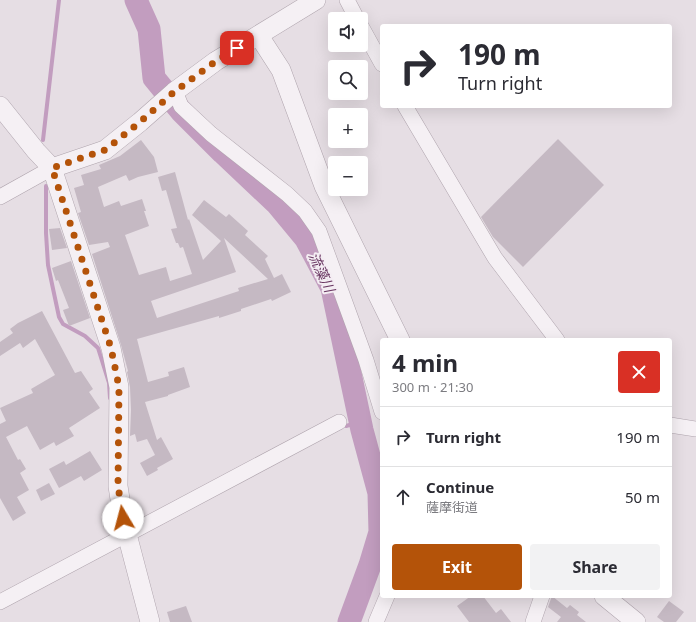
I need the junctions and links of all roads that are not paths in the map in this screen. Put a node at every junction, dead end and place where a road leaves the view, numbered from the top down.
1 (316, 0) edge
2 (347, 0) edge
3 (353, 12) edge
4 (259, 36) junction
5 (368, 39) edge
6 (380, 60) edge
7 (175, 92) junction
8 (0, 106) edge
9 (406, 108) edge
10 (52, 168) junction
11 (0, 197) edge
12 (399, 338) edge
13 (555, 338) edge
14 (380, 406) edge
15 (339, 422) dead end
16 (672, 425) edge
17 (696, 429) edge
18 (121, 538) junction
19 (386, 598) edge
20 (541, 598) edge
21 (606, 598) edge
22 (0, 602) edge
23 (150, 622) edge
24 (376, 622) edge
25 (533, 622) edge
26 (636, 622) edge

1 - 4 street
2 - 3 street
4 - 7 street
4 - 12 street
5 - 6 street
7 - 10 street
7 - 14 street
8 - 10 street
9 - 13 street
10 - 11 street
10 - 18 street
15 - 18 street
16 - 17 street
18 - 22 street
18 - 23 street
19 - 24 street
20 - 25 street
21 - 26 street

